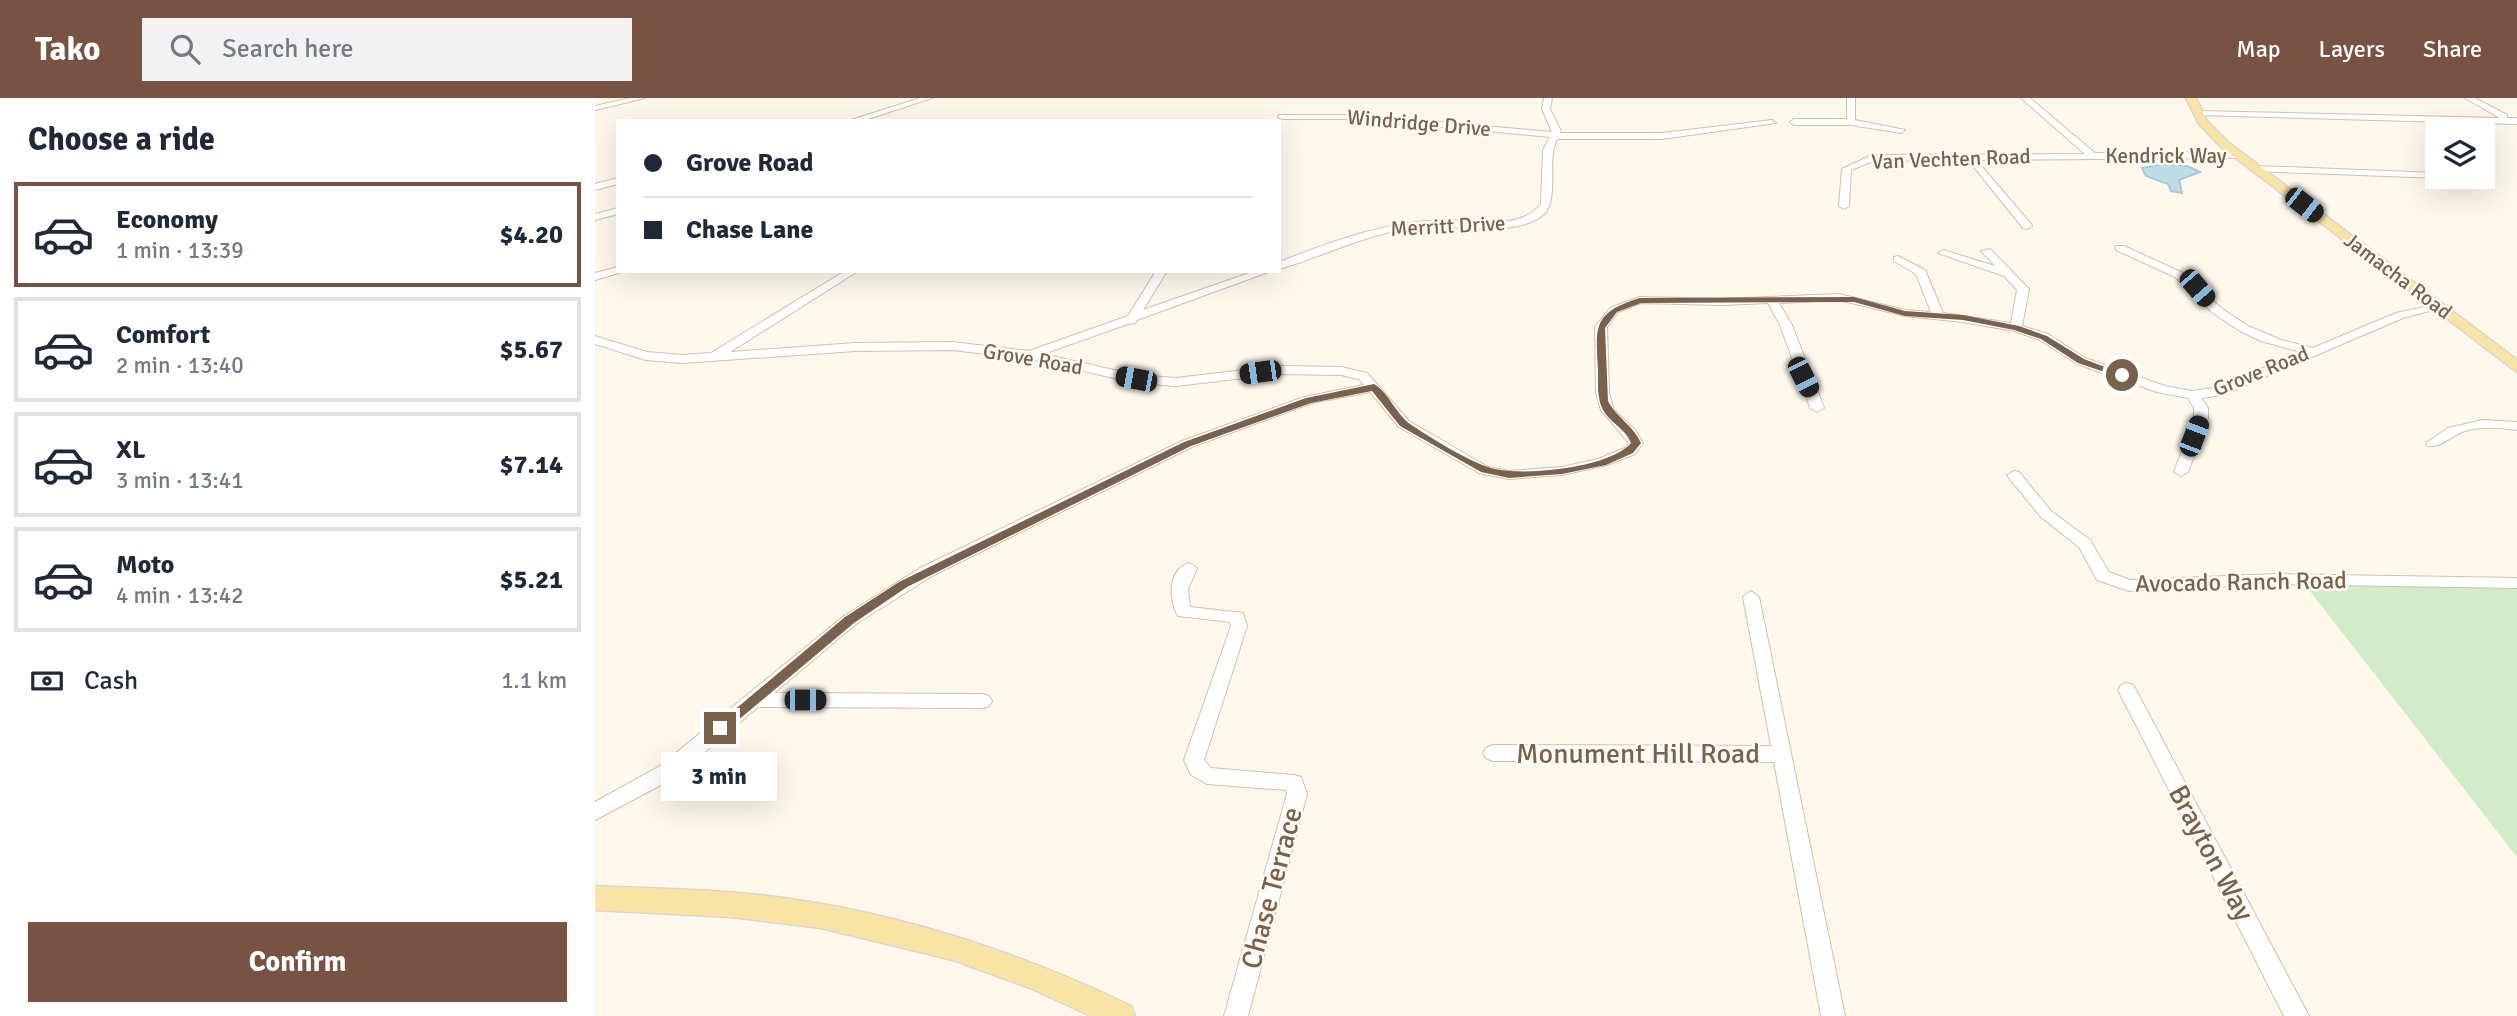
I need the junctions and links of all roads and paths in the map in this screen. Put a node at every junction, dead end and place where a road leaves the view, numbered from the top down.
1 (641, 98) edge
2 (928, 98) edge
3 (1548, 98) edge
4 (1851, 98) edge
5 (2025, 98) edge
6 (2191, 98) edge
7 (2469, 98) edge
8 (595, 108) edge
9 (2198, 113) junction
10 (1282, 117) dead end
11 (859, 119) edge
12 (2515, 121) edge
13 (1794, 122) dead end
14 (1851, 122) junction
15 (1772, 123) dead end
16 (1901, 130) dead end
17 (1555, 135) junction
18 (2239, 155) junction
19 (2093, 156) junction
20 (1967, 158) junction
21 (2257, 169) junction
22 (2425, 175) edge
23 (616, 182) edge
24 (595, 187) edge
25 (1844, 206) dead end
26 (616, 212) edge
27 (595, 217) edge
28 (2027, 226) dead end
29 (2120, 248) dead end
30 (1986, 251) dead end
31 (1943, 254) dead end
32 (1898, 259) dead end
33 (1281, 265) edge
34 (616, 271) edge
35 (850, 273) edge
36 (1161, 273) edge
37 (1261, 273) edge
38 (2014, 276) junction
39 (595, 277) edge
40 (1772, 299) junction
41 (2439, 307) junction
42 (1938, 316) junction
43 (1131, 321) junction
44 (2016, 328) junction
45 (595, 340) edge
46 (2312, 351) junction
47 (1030, 355) junction
48 (710, 359) junction
49 (2517, 367) edge
50 (1374, 387) junction
51 (2192, 395) junction
52 (1817, 408) dead end
53 (2517, 426) edge
54 (2433, 443) dead end
55 (2181, 472) dead end
56 (2014, 475) dead end
57 (1189, 568) dead end
58 (2517, 583) edge
59 (1751, 597) dead end
60 (2127, 690) dead end
61 (755, 700) junction
62 (983, 701) dead end
63 (1493, 753) dead end
64 (1782, 754) junction
65 (595, 812) edge
66 (595, 898) edge
67 (1121, 1016) edge
68 (1236, 1016) edge
69 (1833, 1016) edge
70 (2297, 1016) edge

1 - 8 street
2 - 11 street
3 - 17 street, Merritt Drive
4 - 14 street
5 - 19 street
6 - 9 main road, Jamacha Road
7 - 12 street
9 - 12 street
9 - 18 main road, Jamacha Road
10 - 17 street, Windridge Drive
13 - 14 street
14 - 16 street
15 - 17 street, Windridge Drive
17 - 33 street, Merritt Drive
18 - 19 street, Kendrick Way
18 - 21 main road, Jamacha Road
19 - 20 street, Van Vechten Road
20 - 25 street, Van Vechten Road
20 - 28 street
21 - 22 street
21 - 41 main road, Jamacha Road
23 - 24 street
26 - 27 street
29 - 46 street
30 - 38 street
31 - 38 street
32 - 42 street
34 - 39 street
35 - 48 street
36 - 43 street
37 - 43 street
38 - 44 street
40 - 42 street, Grove Road
40 - 50 street, Grove Road
40 - 52 street
41 - 46 street, Grove Road
41 - 49 main road, Jamacha Road
42 - 44 street, Grove Road
43 - 47 street
44 - 51 street, Grove Road
45 - 48 street, Grove Road
46 - 51 street, Grove Road
47 - 48 street, Grove Road
47 - 50 street, Grove Road
50 - 61 street
51 - 55 street
53 - 54 street
56 - 58 street, Avocado Ranch Road
57 - 68 street, Chase Terrace
59 - 64 street, Monument Hill Road
60 - 70 street, Brayton Way
61 - 62 street
61 - 65 street
63 - 64 street, Monument Hill Road
64 - 69 street, Monument Hill Road
66 - 67 main road

